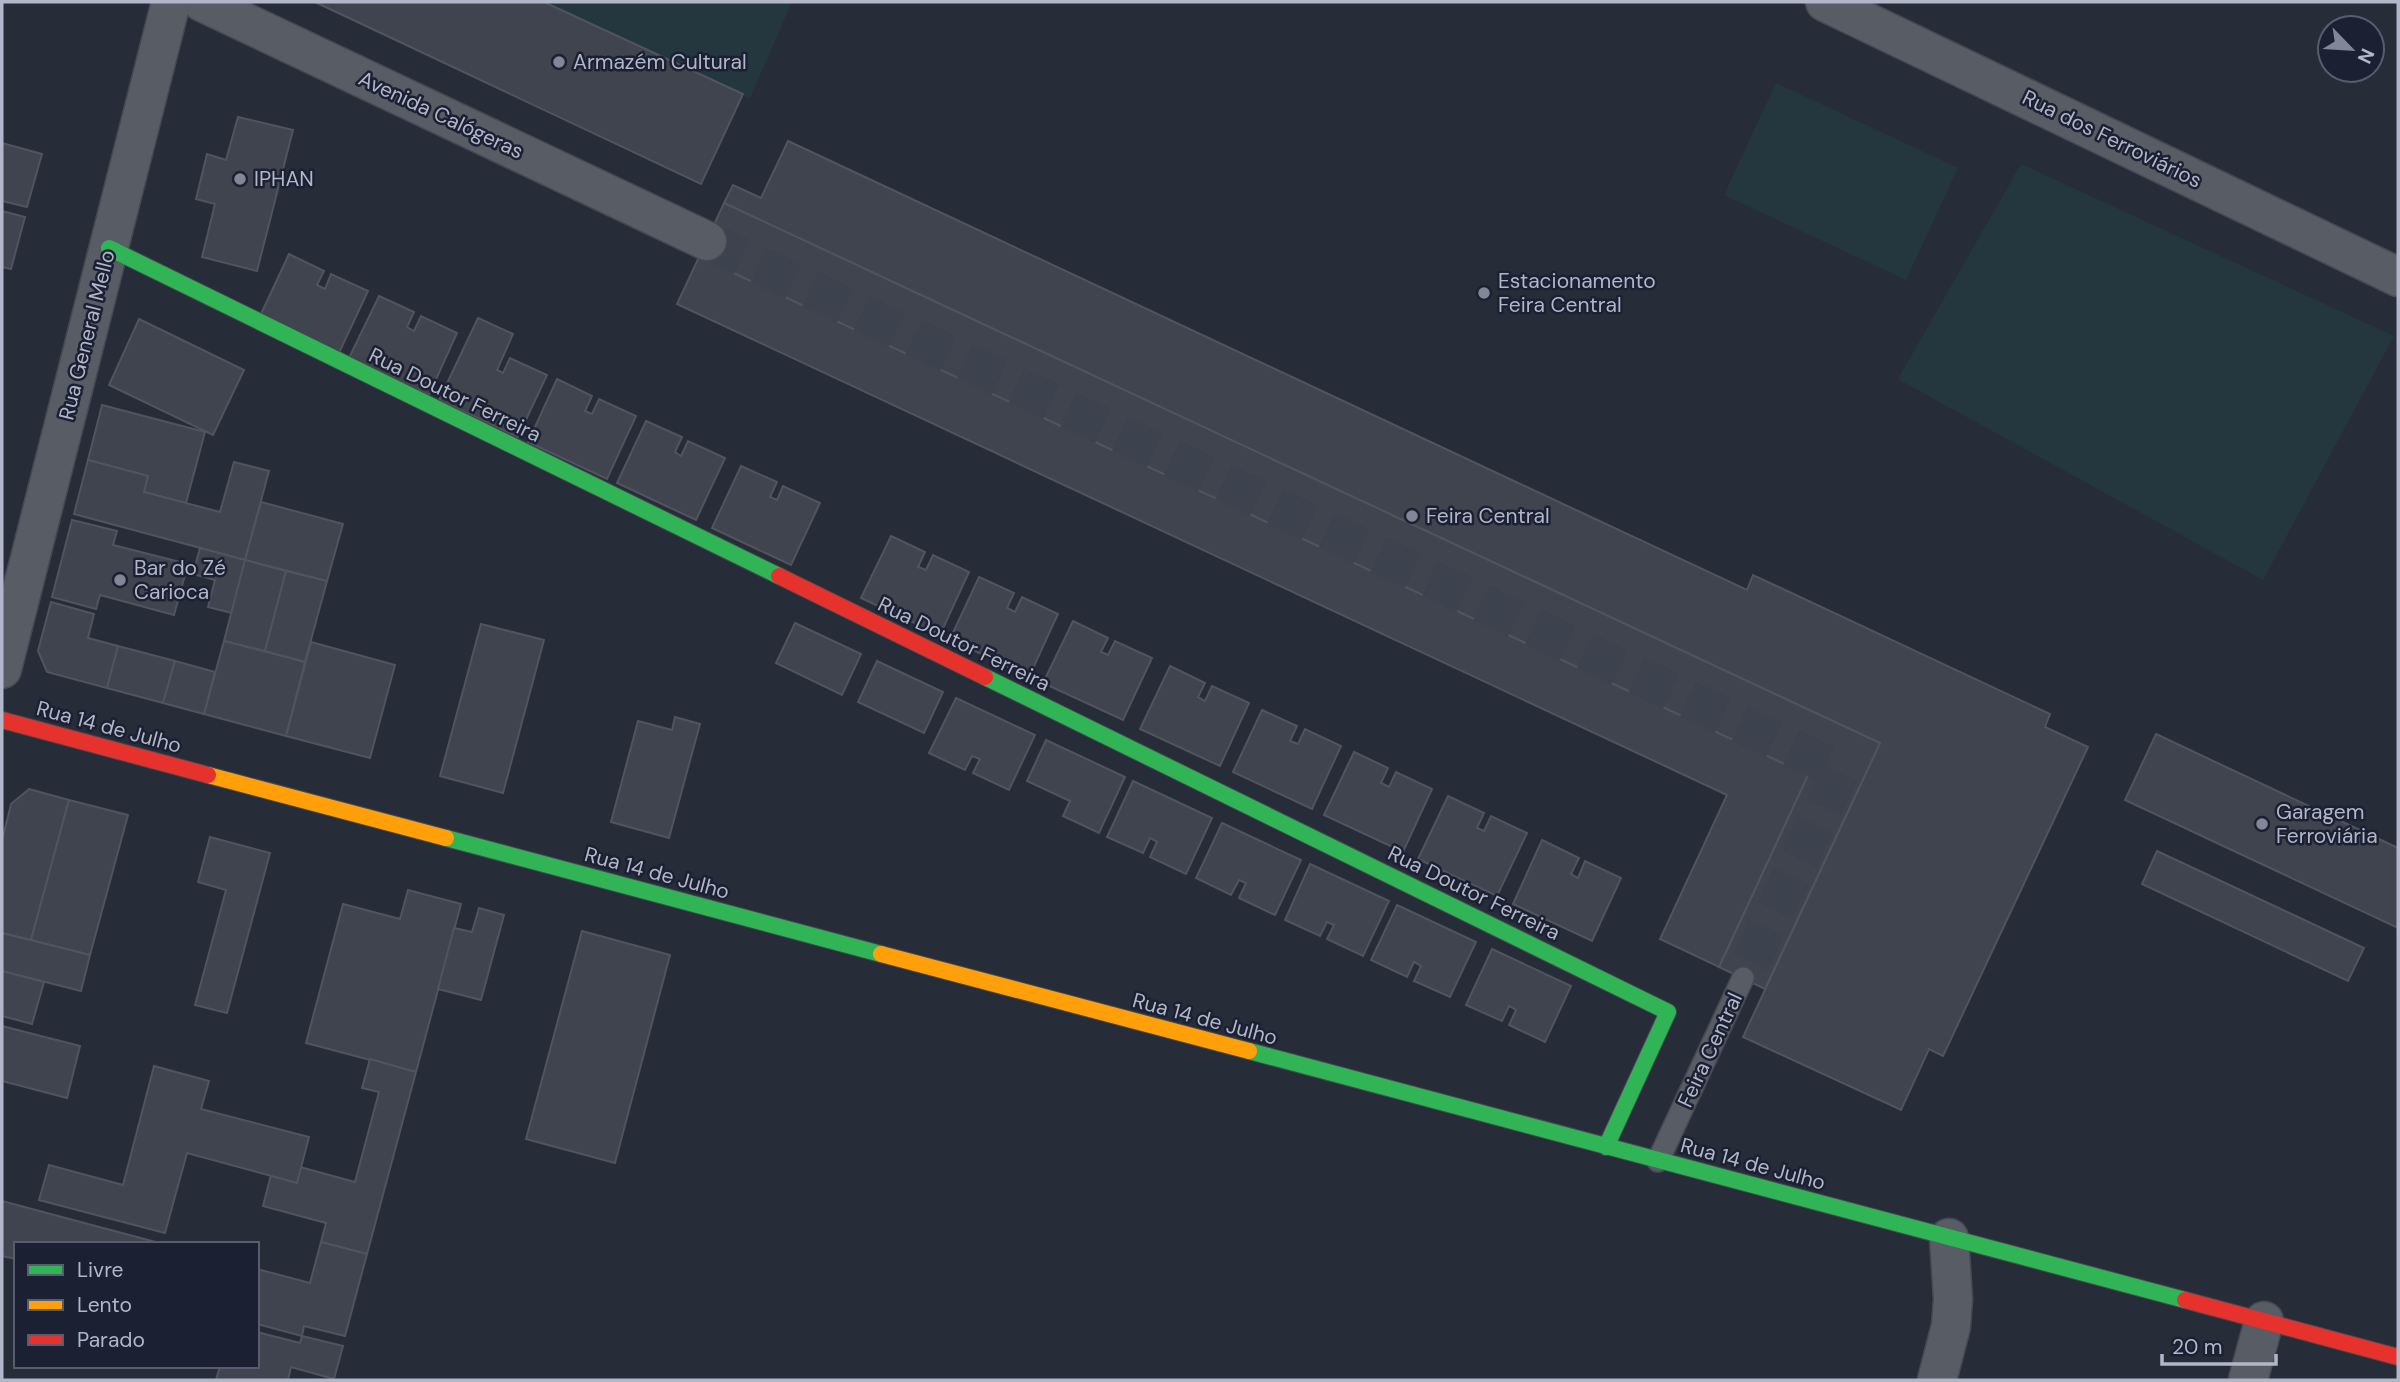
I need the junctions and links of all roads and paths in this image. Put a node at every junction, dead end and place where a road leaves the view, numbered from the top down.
1 (171, 2) edge
2 (202, 2) edge
3 (1825, 2) edge
4 (694, 235) tunnel mouth
5 (109, 248) junction
6 (2398, 277) edge
7 (2, 669) edge
8 (2, 720) edge
9 (1743, 978) tunnel mouth
10 (1606, 1147) junction
11 (1658, 1161) junction
12 (1949, 1238) junction
13 (2264, 1321) junction
14 (2398, 1357) edge
15 (1937, 1380) edge
16 (2248, 1380) edge

1 - 5 street, Rua General Mello
2 - 4 street, Avenida Calógeras
3 - 6 street, Rua dos Ferroviários
5 - 7 street, Rua General Mello
5 - 10 street, Rua Doutor Ferreira
8 - 10 street, Rua 14 de Julho
9 - 11 lane, Feira Central
10 - 11 street, Rua 14 de Julho
11 - 12 street, Rua 14 de Julho
12 - 13 street, Rua 14 de Julho
12 - 15 street
13 - 14 street, Rua 14 de Julho
13 - 16 street

